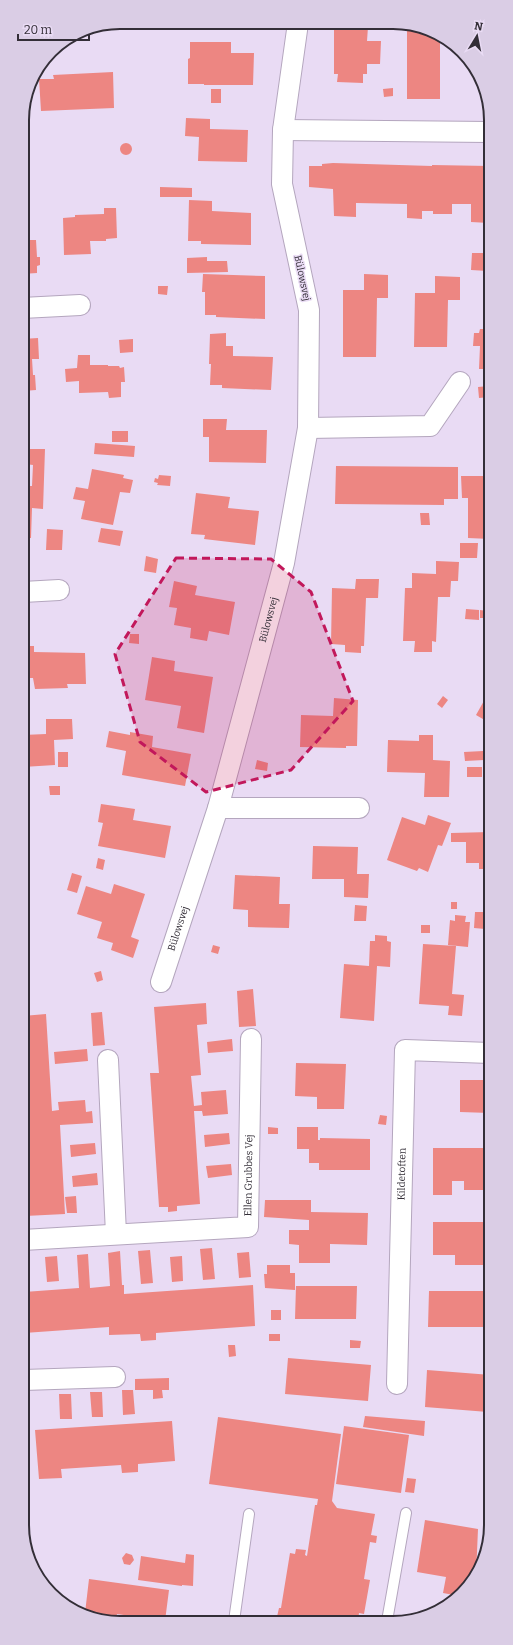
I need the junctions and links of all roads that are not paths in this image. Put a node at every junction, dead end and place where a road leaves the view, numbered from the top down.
1 (297, 29) edge
2 (283, 130) junction
3 (484, 132) edge
4 (80, 305) dead end
5 (29, 308) edge
6 (460, 382) dead end
7 (308, 428) junction
8 (59, 590) dead end
9 (29, 592) edge
10 (218, 808) junction
11 (359, 808) dead end
12 (161, 982) dead end
13 (251, 1039) dead end
14 (484, 1052) edge
15 (108, 1060) dead end
16 (116, 1234) junction
17 (29, 1240) edge
18 (115, 1377) dead end
19 (29, 1380) edge
20 (397, 1384) dead end
21 (406, 1513) dead end
22 (249, 1514) dead end
23 (235, 1616) edge
24 (388, 1616) edge

1 - 2 street, Bülowsvej
2 - 3 street
2 - 7 street, Bülowsvej
4 - 5 street
6 - 7 street
7 - 10 street, Bülowsvej
8 - 9 street
10 - 11 street
10 - 12 street, Bülowsvej
13 - 16 street, Ellen Grubbes Vej
14 - 20 street, Kildetoften
15 - 16 street
16 - 17 street, Ellen Grubbes Vej
18 - 19 street
21 - 24 lane
22 - 23 lane

